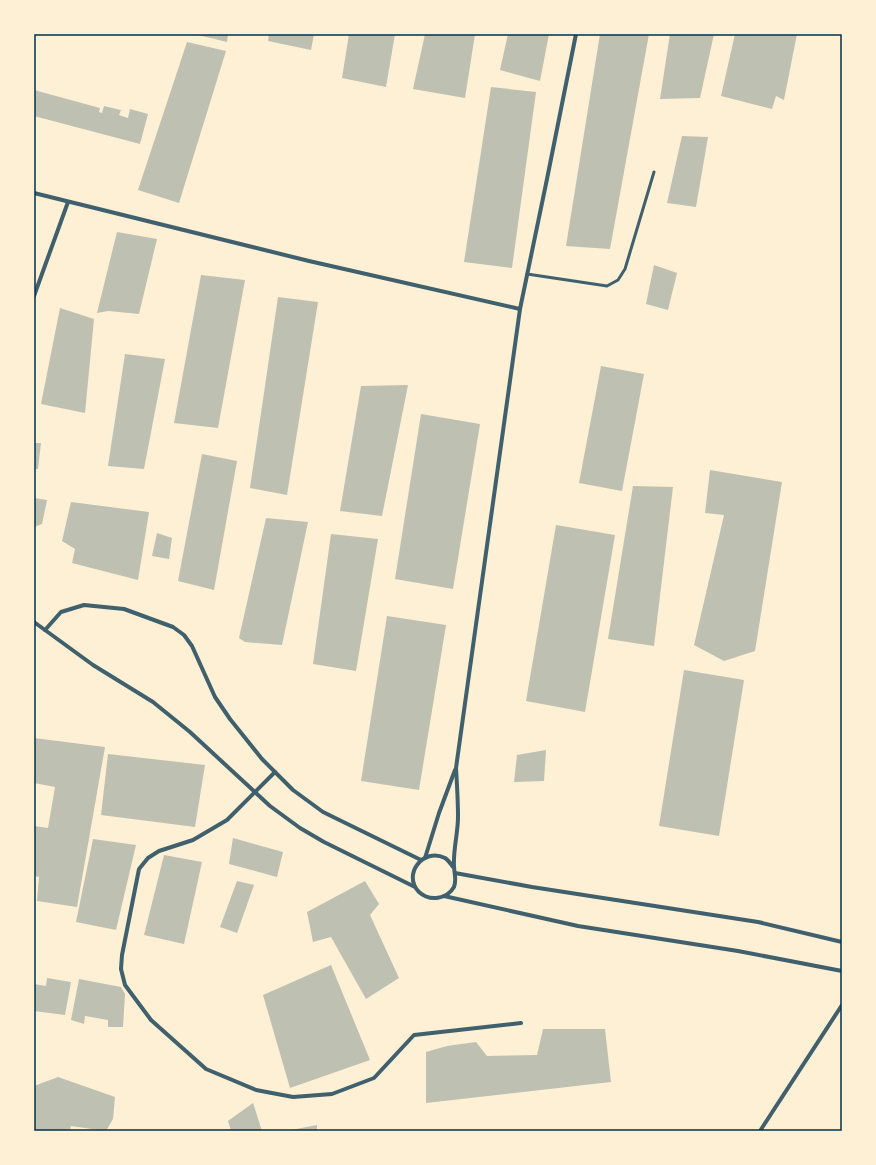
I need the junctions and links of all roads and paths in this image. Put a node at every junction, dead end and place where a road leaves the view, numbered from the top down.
1 (576, 34) edge
2 (654, 172) dead end
3 (34, 193) edge
4 (68, 202) junction
5 (527, 274) junction
6 (34, 296) edge
7 (520, 309) junction
8 (34, 622) edge
9 (45, 630) junction
10 (456, 768) junction
11 (275, 772) junction
12 (256, 792) junction
13 (423, 859) junction
14 (454, 867) junction
15 (455, 873) junction
16 (415, 887) junction
17 (444, 896) junction
18 (842, 942) edge
19 (842, 971) edge
20 (842, 1005) edge
21 (521, 1023) dead end
22 (760, 1131) edge

1 - 5 street
2 - 5 lane
3 - 4 street
4 - 6 street
4 - 7 street
5 - 7 street
7 - 10 street
8 - 9 street
9 - 11 street
9 - 12 street
10 - 13 street
10 - 14 street
11 - 12 street
11 - 13 street
12 - 16 street
12 - 21 street
13 - 14 street
13 - 16 street
14 - 15 street
15 - 17 street
15 - 18 street
16 - 17 street
17 - 19 street
20 - 22 street

